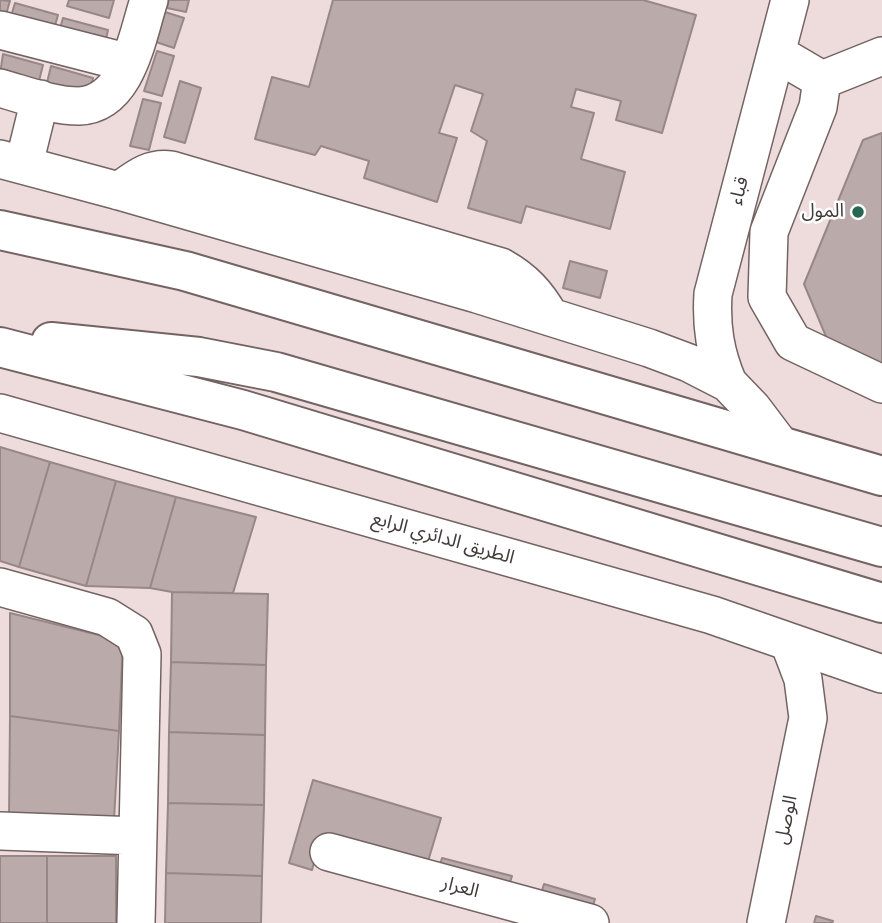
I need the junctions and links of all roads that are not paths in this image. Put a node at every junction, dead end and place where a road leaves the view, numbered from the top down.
1 (149, 0) edge
2 (790, 0) edge
3 (0, 30) edge
4 (776, 52) junction
5 (882, 56) edge
6 (129, 63) junction
7 (822, 80) junction
8 (0, 88) edge
9 (40, 99) junction
10 (12, 162) edge
11 (0, 230) edge
12 (0, 339) edge
13 (0, 347) edge
14 (728, 383) junction
15 (882, 384) edge
16 (0, 414) edge
17 (780, 445) junction
18 (882, 476) edge
19 (882, 547) edge
20 (0, 587) edge
21 (882, 603) edge
22 (789, 642) junction
23 (872, 672) edge
24 (808, 718) junction
25 (0, 831) edge
26 (138, 836) junction
27 (329, 852) dead end
28 (136, 923) edge
29 (590, 923) edge
30 (766, 923) edge

1 - 6 street
2 - 4 street, قباء
3 - 6 street
4 - 7 street
4 - 14 street, قباء
5 - 7 street
6 - 9 street
7 - 15 street
8 - 9 street
9 - 10 street
10 - 14 street
11 - 17 main road
12 - 19 main road
13 - 21 main road
14 - 17 street
16 - 22 street, الطريق الدائري الرابع
17 - 18 main road
20 - 26 street
22 - 23 street, الطريق الدائري الرابع
22 - 24 street, الوصل
23 - 24 street
24 - 30 street, الوصل
25 - 26 street
26 - 28 street
27 - 29 street, العرار

